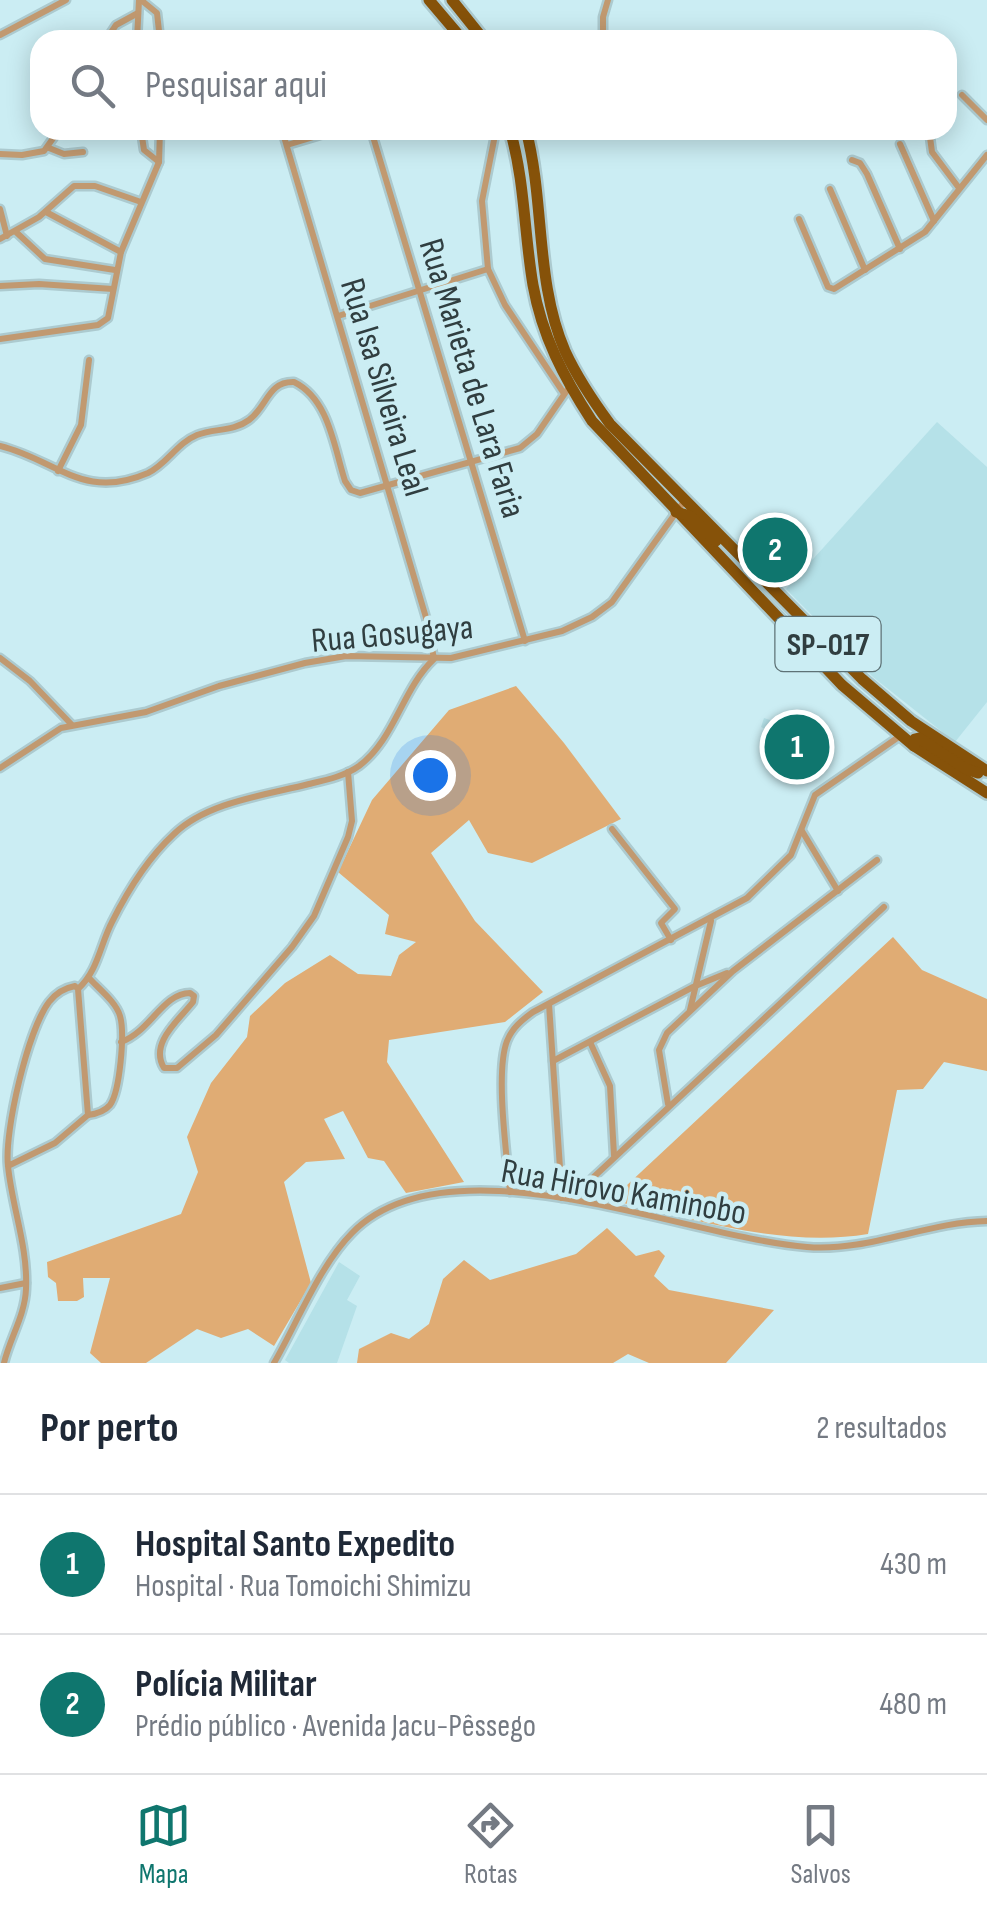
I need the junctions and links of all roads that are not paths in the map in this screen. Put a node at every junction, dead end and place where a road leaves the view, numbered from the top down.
1 (66, 0) edge
2 (140, 0) edge
3 (429, 0) edge
4 (452, 0) edge
5 (608, 0) edge
6 (138, 13) junction
7 (112, 30) edge
8 (137, 30) edge
9 (159, 30) edge
10 (454, 30) edge
11 (476, 30) edge
12 (603, 30) edge
13 (0, 35) edge
14 (962, 95) dead end
15 (987, 120) edge
16 (53, 140) edge
17 (142, 140) edge
18 (160, 140) edge
19 (285, 140) edge
20 (304, 140) edge
21 (374, 140) edge
22 (494, 140) edge
23 (513, 140) edge
24 (528, 140) edge
25 (930, 140) edge
26 (900, 144) dead end
27 (287, 145) junction
28 (48, 148) junction
29 (83, 152) dead end
30 (0, 154) edge
31 (987, 154) edge
32 (852, 160) dead end
33 (159, 162) junction
34 (958, 188) junction
35 (830, 190) dead end
36 (141, 202) junction
37 (0, 209) edge
38 (46, 212) junction
39 (798, 218) dead end
40 (934, 221) junction
41 (16, 232) junction
42 (3, 238) edge
43 (900, 250) junction
44 (121, 252) junction
45 (488, 269) junction
46 (115, 270) junction
47 (865, 270) junction
48 (0, 286) edge
49 (113, 288) junction
50 (421, 291) junction
51 (338, 316) junction
52 (0, 339) edge
53 (89, 360) dead end
54 (566, 389) junction
55 (0, 446) edge
56 (626, 461) junction
57 (472, 462) junction
58 (58, 471) junction
59 (388, 486) junction
60 (673, 488) junction
61 (685, 500) junction
62 (676, 512) junction
63 (746, 561) junction
64 (525, 642) junction
65 (0, 658) edge
66 (434, 660) junction
67 (826, 669) junction
68 (895, 709) junction
69 (72, 725) junction
70 (901, 736) junction
71 (914, 746) junction
72 (0, 768) edge
73 (348, 772) junction
74 (984, 774) edge
75 (987, 793) edge
76 (612, 829) dead end
77 (801, 830) junction
78 (877, 860) dead end
79 (838, 891) junction
80 (884, 907) dead end
81 (711, 919) junction
82 (672, 940) junction
83 (733, 971) junction
84 (90, 978) junction
85 (77, 988) junction
86 (693, 988) junction
87 (549, 1004) junction
88 (690, 1011) junction
89 (121, 1042) junction
90 (590, 1042) junction
91 (553, 1061) junction
92 (669, 1105) junction
93 (88, 1115) junction
94 (614, 1155) junction
95 (8, 1166) junction
96 (510, 1192) junction
97 (566, 1199) junction
98 (987, 1220) edge
99 (26, 1283) junction
100 (0, 1288) edge
101 (4, 1358) edge
102 (276, 1362) edge

1 - 13 street
2 - 6 street
2 - 9 street
3 - 10 highway
4 - 11 highway
5 - 12 street
6 - 7 street
6 - 8 street
14 - 15 street
16 - 28 street
17 - 33 street
18 - 33 street
19 - 27 street, Rua Isa Silveira Leal
20 - 27 street
21 - 50 street, Rua Marieta de Lara Faria
22 - 45 street
23 - 54 highway, SP-017
24 - 60 highway, SP-017
25 - 34 street
26 - 40 street
27 - 51 street, Rua Isa Silveira Leal
28 - 29 street
28 - 30 street
31 - 34 street
32 - 43 street
33 - 36 street
34 - 40 street
35 - 47 street
36 - 38 street
36 - 44 street
37 - 42 street
38 - 41 street
38 - 44 street
39 - 47 street
40 - 43 street
41 - 42 street
41 - 46 street
43 - 47 street
44 - 46 street
45 - 50 street
45 - 54 street
46 - 49 street
48 - 49 street
49 - 52 street
50 - 51 street
50 - 57 street, Rua Marieta de Lara Faria
51 - 59 street, Rua Isa Silveira Leal
53 - 58 street
54 - 56 highway, SP-017
54 - 57 street
55 - 58 street
56 - 60 highway
56 - 62 highway, SP-017
57 - 59 street
57 - 64 street, Rua Marieta de Lara Faria
58 - 59 street
59 - 66 street, Rua Isa Silveira Leal
60 - 61 highway, SP-017
61 - 62 street, Rua Gosugaya
61 - 63 highway, SP-017
62 - 63 highway
62 - 64 street, Rua Gosugaya
62 - 67 highway, SP-017
63 - 68 highway, SP-017
64 - 66 street, Rua Gosugaya
65 - 69 street
66 - 69 street, Rua Gosugaya
66 - 73 street
67 - 68 highway
67 - 70 highway, SP-017
68 - 70 highway
68 - 74 highway, SP-017
69 - 72 street, Rua Gosugaya
70 - 71 highway, SP-017
70 - 74 highway
70 - 77 street
71 - 74 highway
71 - 75 highway, SP-017
73 - 84 street
73 - 89 street
76 - 82 street
77 - 79 street
77 - 81 street
78 - 79 street
79 - 83 street
80 - 92 street
81 - 82 street
81 - 86 street
82 - 87 street
83 - 86 street
83 - 88 street
84 - 85 street
84 - 89 street
85 - 93 street
85 - 95 street
86 - 88 street
86 - 90 street
87 - 91 street
87 - 96 street
88 - 92 street
89 - 93 street
90 - 91 street
90 - 94 street
91 - 97 street
92 - 94 street
93 - 95 street
94 - 97 street
95 - 99 street
96 - 97 street, Rua Hirovo Kaminobo
96 - 102 street, Rua Hirovo Kaminobo
97 - 98 street, Rua Hirovo Kaminobo
99 - 100 street
99 - 101 street

